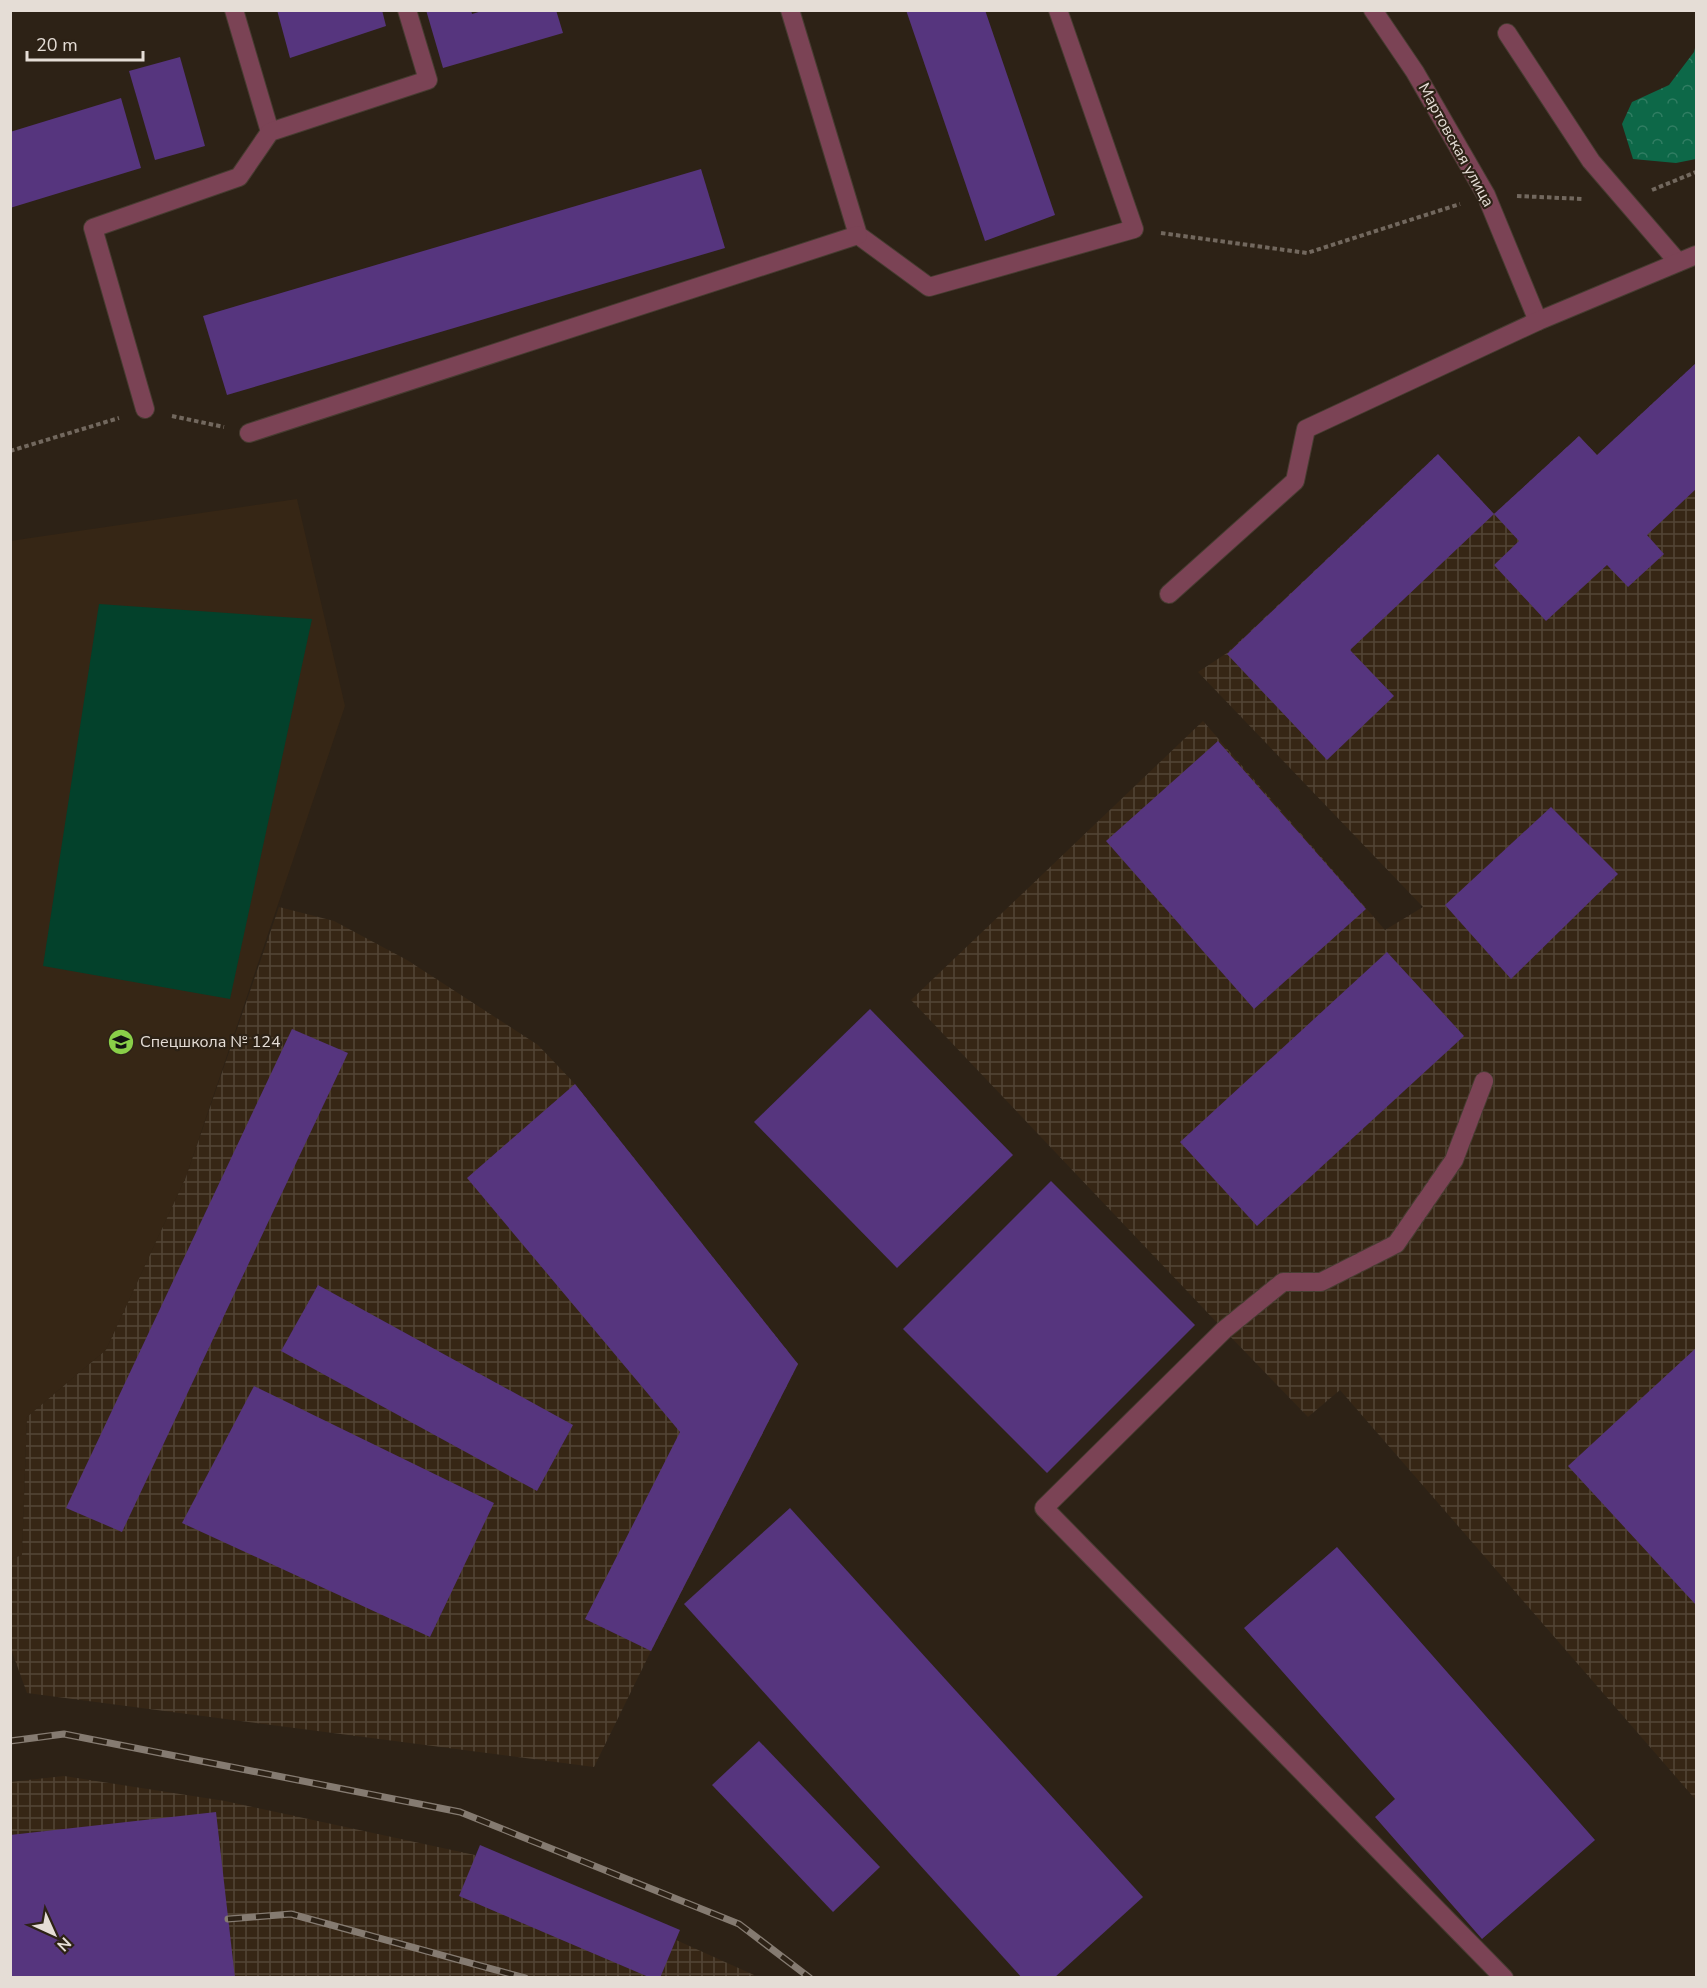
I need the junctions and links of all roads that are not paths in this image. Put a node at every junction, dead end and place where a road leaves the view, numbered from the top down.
1 (234, 10) edge
2 (407, 10) edge
3 (790, 10) edge
4 (1058, 10) edge
5 (1373, 10) edge
6 (1507, 33) dead end
7 (270, 132) junction
8 (858, 235) junction
9 (1696, 255) edge
10 (1678, 262) junction
11 (1538, 321) junction
12 (145, 410) road end
13 (249, 433) road end
14 (1169, 594) dead end
15 (1484, 1082) dead end
16 (1504, 1977) edge

1 - 7 street
2 - 7 street
3 - 8 street
4 - 8 street
5 - 11 street, Мартовская улица
6 - 10 street
7 - 12 street
8 - 13 street
9 - 10 street
10 - 11 street
11 - 14 street
15 - 16 street

